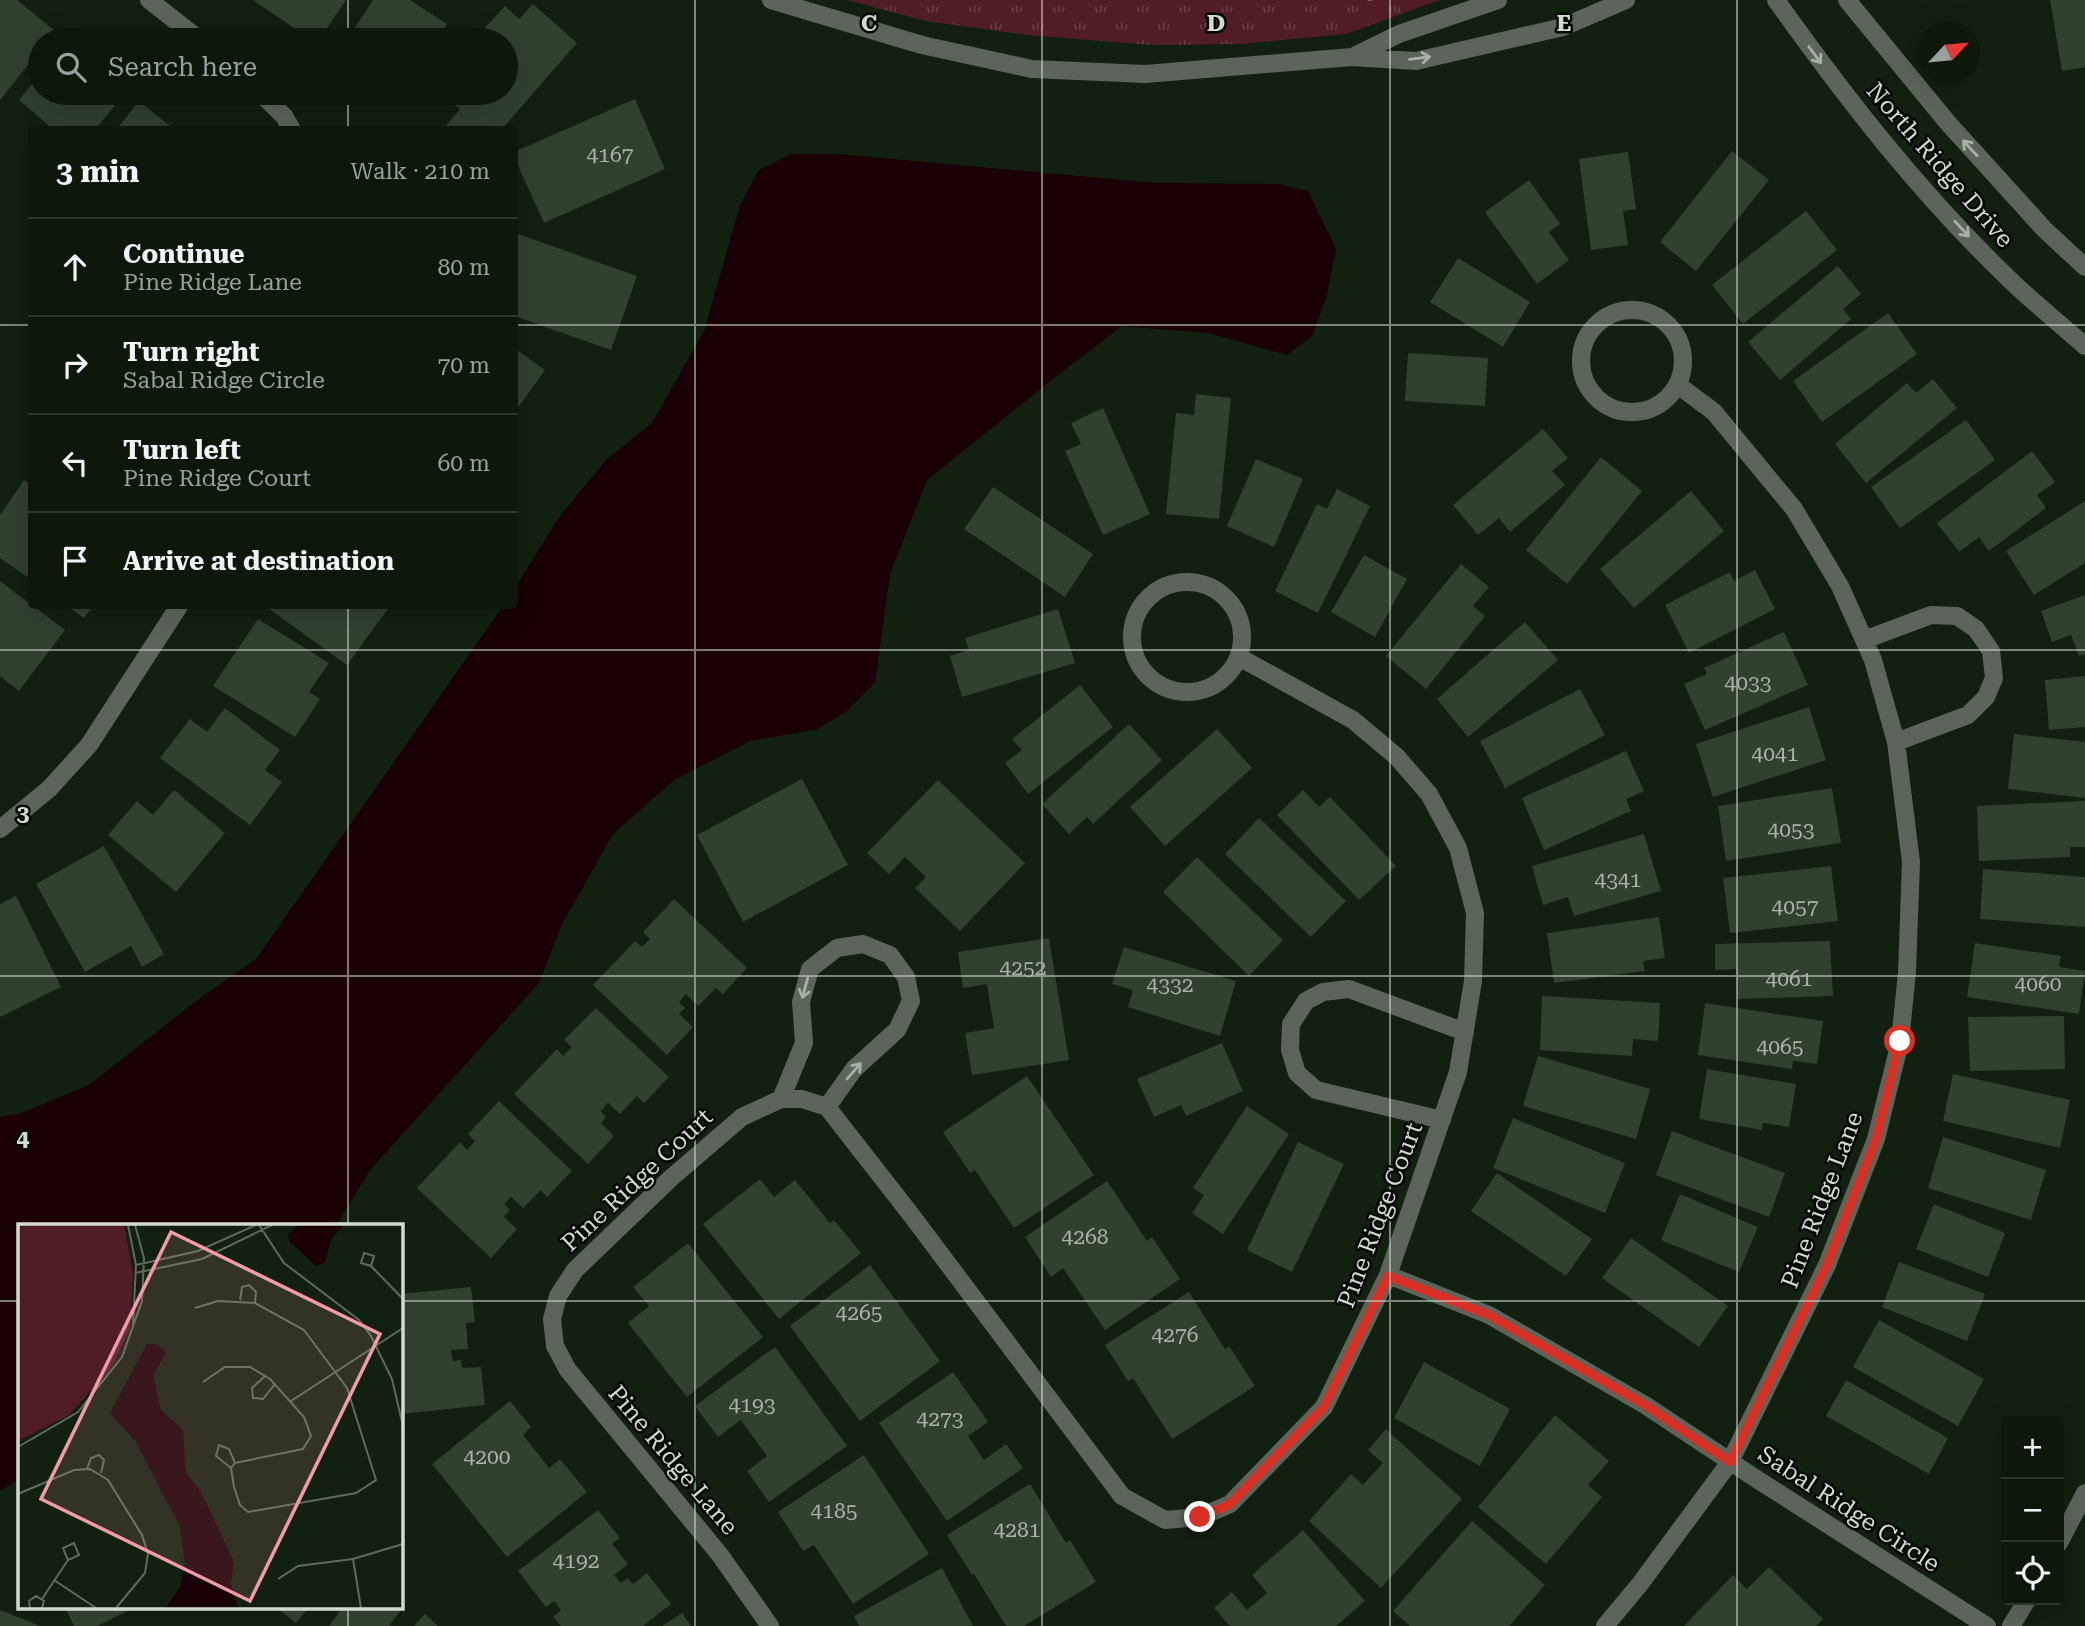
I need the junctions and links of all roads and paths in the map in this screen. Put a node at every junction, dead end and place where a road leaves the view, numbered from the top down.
1 (149, 0) edge
2 (771, 0) edge
3 (1498, 0) edge
4 (1626, 0) edge
5 (1776, 0) edge
6 (1847, 0) edge
7 (185, 28) edge
8 (1352, 57) junction
9 (273, 105) edge
10 (290, 126) edge
11 (2085, 267) edge
12 (2085, 346) edge
13 (1678, 385) junction
14 (176, 609) edge
15 (1864, 640) junction
16 (1239, 657) junction
17 (1896, 742) junction
18 (0, 829) edge
19 (1465, 1032) junction
20 (780, 1099) junction
21 (827, 1107) junction
22 (1442, 1120) junction
23 (1388, 1276) junction
24 (552, 1320) joint
25 (1730, 1462) junction
26 (2085, 1493) edge
27 (2060, 1542) edge
28 (2024, 1605) edge
29 (769, 1626) edge
30 (1605, 1626) edge
31 (1987, 1626) edge
32 (2011, 1626) edge

1 - 7 street
2 - 8 street
3 - 8 street
8 -> 4 street
5 -> 12 street, North Ridge Drive
11 -> 6 street, North Ridge Drive
9 - 10 street
13 - 13 street
13 - 15 street, Pine Ridge Lane
14 - 18 street
15 - 17 street, Pine Ridge Lane
15 - 17 street
16 - 16 street
16 - 19 street, Pine Ridge Court
17 - 25 street, Pine Ridge Lane
19 - 22 street, Pine Ridge Court
19 - 22 street
20 - 21 street
21 -> 20 street
20 - 24 street, Pine Ridge Court
21 - 23 street, Pine Ridge Court
22 - 23 street, Pine Ridge Court
23 - 25 street, Sabal Ridge Circle
24 - 29 street, Pine Ridge Lane
25 - 30 street, Pine Ridge Lane
25 - 31 street, Sabal Ridge Circle
26 - 27 street
28 - 32 street

